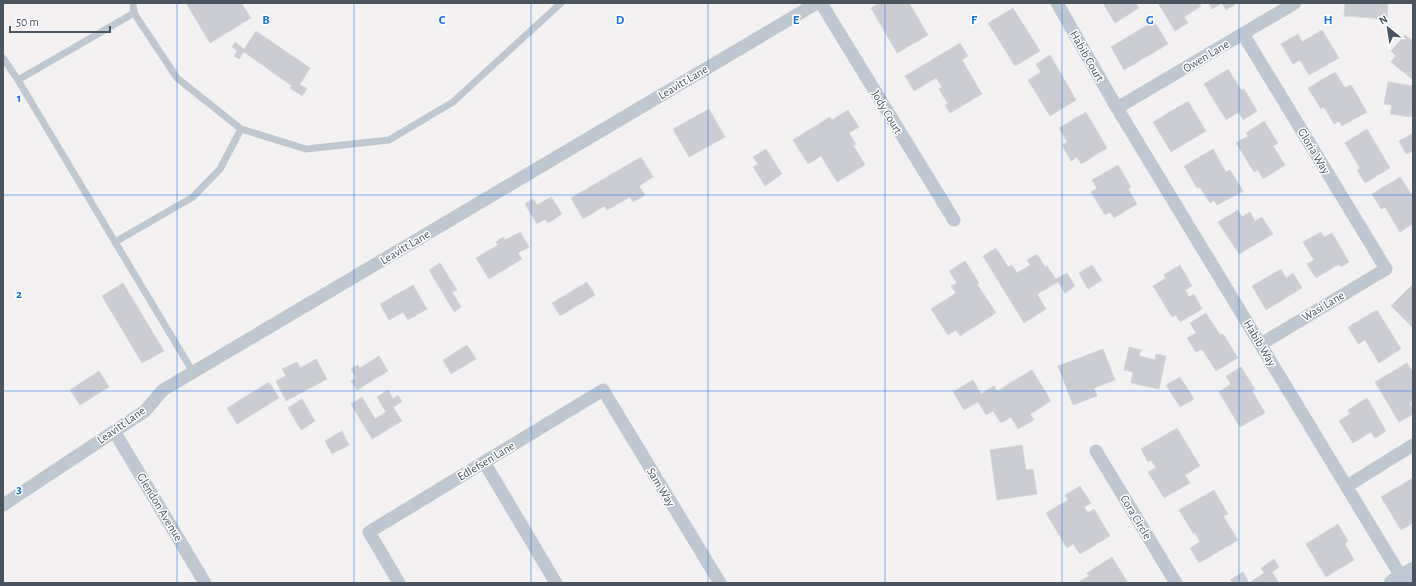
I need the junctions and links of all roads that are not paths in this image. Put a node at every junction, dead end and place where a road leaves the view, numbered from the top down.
1 (133, 3) edge
2 (561, 3) edge
3 (816, 3) edge
4 (821, 3) edge
5 (1057, 3) edge
6 (1295, 3) edge
7 (134, 13) junction
8 (1243, 34) junction
9 (3, 58) edge
10 (18, 80) junction
11 (1117, 108) junction
12 (241, 129) junction
13 (954, 220) dead end
14 (115, 242) junction
15 (1386, 268) joint
16 (1261, 344) junction
17 (193, 372) junction
18 (603, 390) joint
19 (114, 431) junction
20 (1413, 445) edge
21 (1096, 451) dead end
22 (484, 462) junction
23 (1347, 486) junction
24 (3, 505) edge
25 (1403, 577) edge
26 (205, 583) edge
27 (399, 583) edge
28 (556, 583) edge
29 (720, 583) edge
30 (1176, 583) edge

1 - 7 lane
2 - 12 lane
3 - 17 street, Leavitt Lane
4 - 13 street, Jody Court
5 - 11 street, Habib Court
6 - 8 street, Owen Lane
7 - 10 lane
7 - 12 lane
8 - 11 street, Owen Lane
8 - 15 street, Gloria Way
9 - 10 lane
10 - 14 lane
11 - 16 street, Habib Way
12 - 14 lane
14 - 17 lane
15 - 16 street, Wasi Lane
16 - 23 street, Habib Way
17 - 19 street, Leavitt Lane
18 - 22 street, Edlefsen Lane
18 - 29 street, Sam Way
19 - 24 street, Leavitt Lane
19 - 26 street, Glendon Avenue
20 - 23 street
21 - 30 street, Cora Circle
22 - 27 street, Edlefsen Lane
22 - 28 street
23 - 25 street, Habib Way

